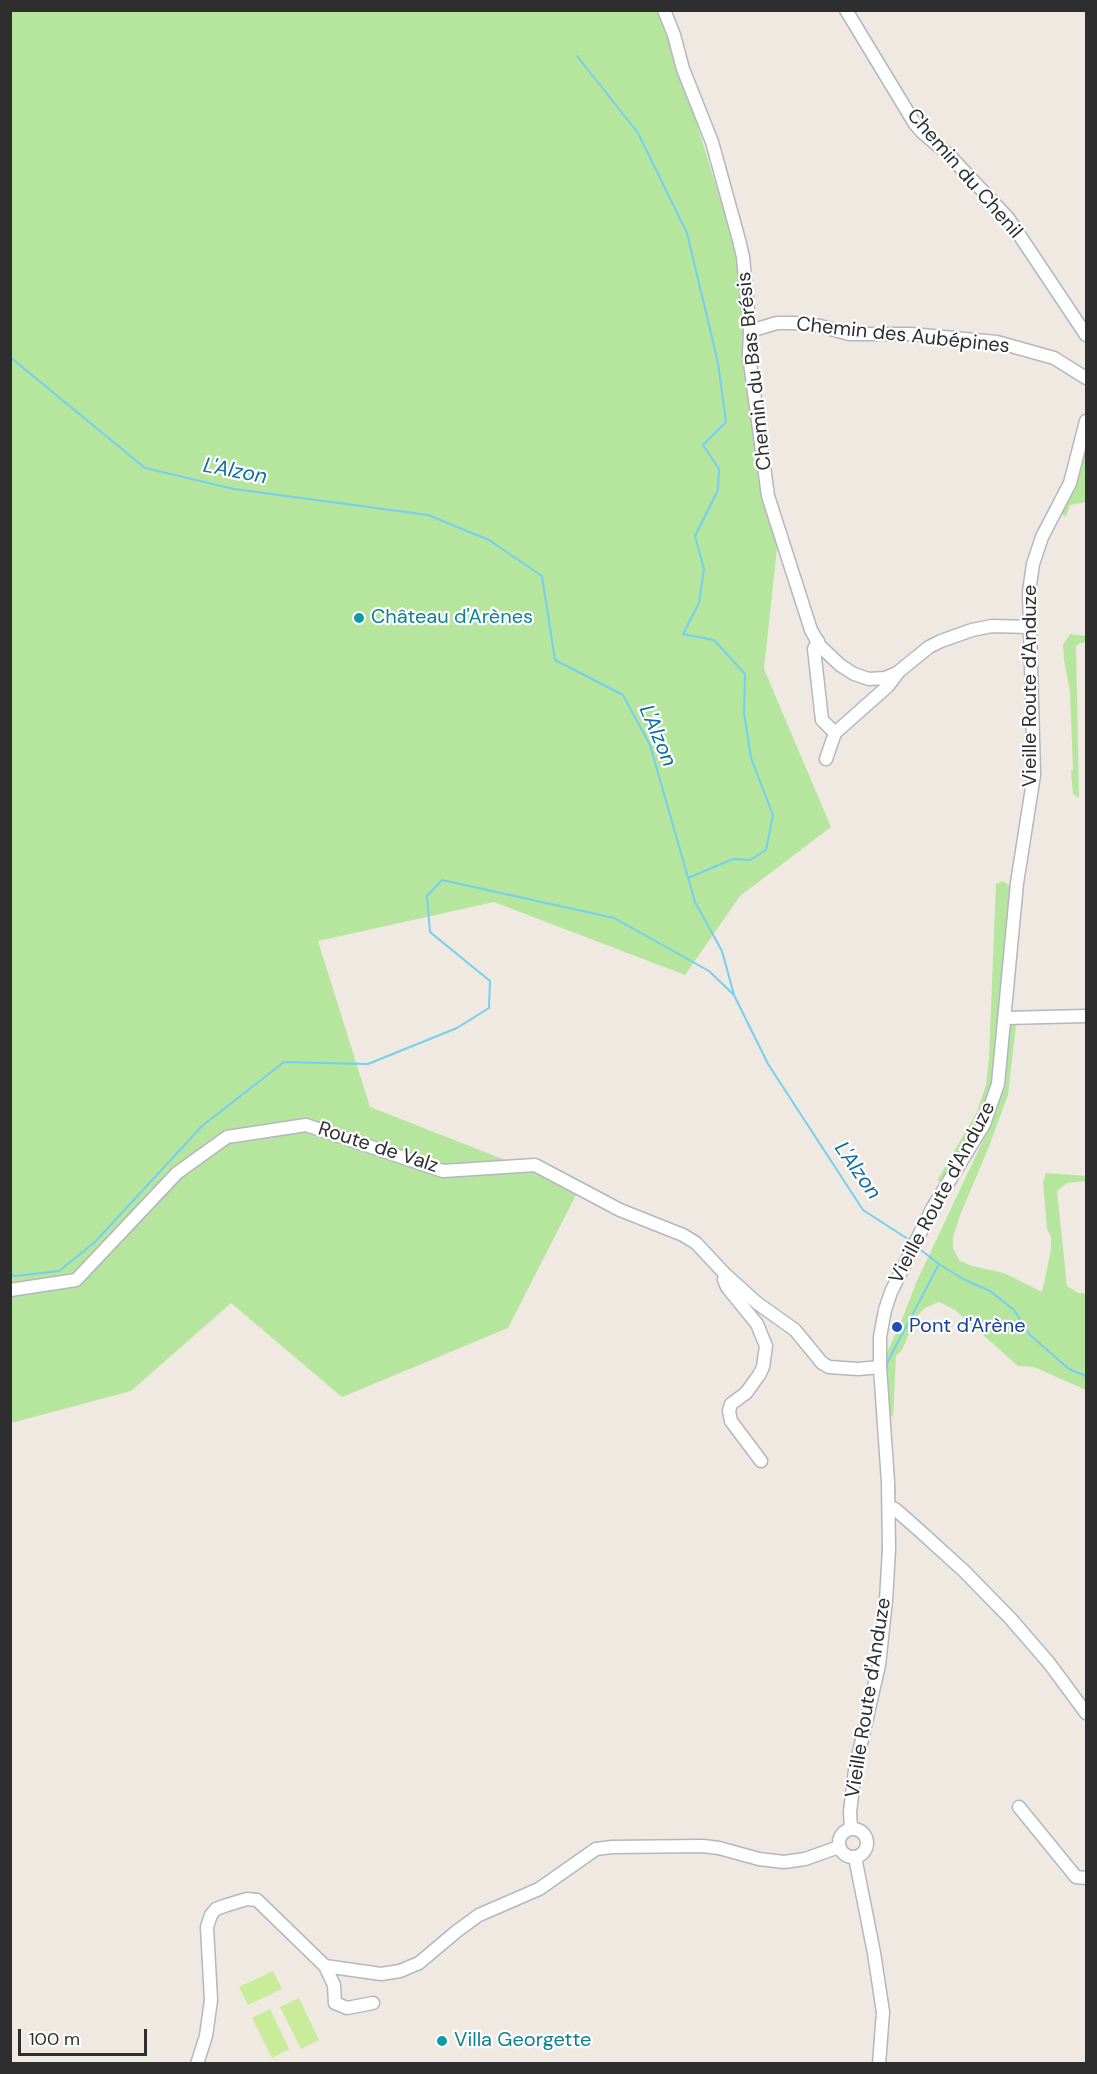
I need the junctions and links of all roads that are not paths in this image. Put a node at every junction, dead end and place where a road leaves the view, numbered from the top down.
1 (664, 10) edge
2 (846, 10) edge
3 (750, 331) junction
4 (1086, 336) edge
5 (1086, 378) edge
6 (1086, 421) edge
7 (1030, 627) junction
8 (818, 641) junction
9 (897, 673) junction
10 (835, 733) junction
11 (826, 759) dead end
12 (1086, 1016) edge
13 (1005, 1018) junction
14 (725, 1274) junction
15 (10, 1290) edge
16 (879, 1367) junction
17 (761, 1461) dead end
18 (889, 1507) junction
19 (1086, 1713) edge
20 (1019, 1807) dead end
21 (851, 1829) junction
22 (839, 1847) junction
23 (855, 1857) junction
24 (1086, 1878) edge
25 (325, 1966) junction
26 (373, 2003) dead end
27 (197, 2064) edge
28 (879, 2064) edge

1 - 3 street, Chemin du Bas Brésis
2 - 4 street, Chemin du Chenil
3 - 5 street, Chemin des Aubépines
3 - 8 street, Chemin du Bas Brésis
6 - 7 street, Vieille Route d'Anduze
7 - 9 street, Chemin du Bas Brésis
7 - 13 street, Vieille Route d'Anduze
8 - 9 street, Chemin du Bas Brésis
8 - 10 street
9 - 10 street, Chemin du Bas Brésis
10 - 11 street, Chemin du Bas Brésis
12 - 13 street
13 - 16 street, Vieille Route d'Anduze
14 - 15 street, Route de Valz
14 - 16 street, Route de Valz
14 - 17 street
16 - 18 street, Vieille Route d'Anduze
18 - 19 street
18 - 21 street, Vieille Route d'Anduze
20 - 24 street
21 - 22 street
21 - 23 street
22 - 23 street
22 - 25 street
23 - 28 street
25 - 26 street
25 - 27 street

